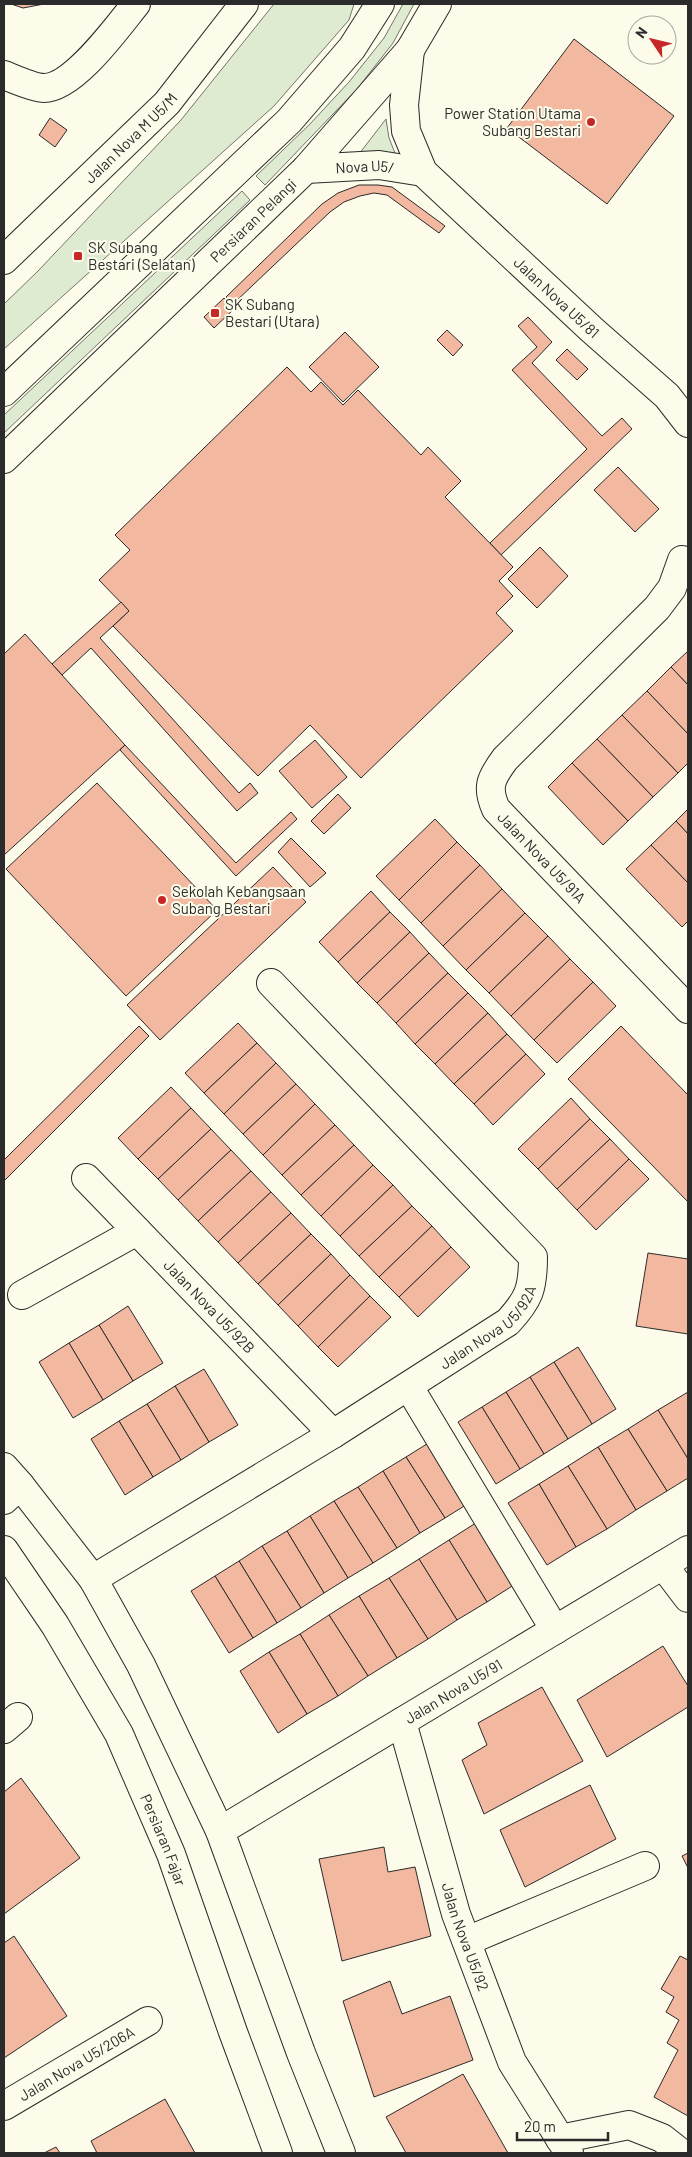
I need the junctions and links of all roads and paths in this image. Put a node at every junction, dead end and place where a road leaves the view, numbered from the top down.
1 (136, 4) edge
2 (244, 4) edge
3 (380, 4) edge
4 (437, 4) edge
5 (410, 50) junction
6 (4, 75) edge
7 (306, 169) junction
8 (423, 172) junction
9 (4, 260) edge
10 (4, 392) edge
11 (688, 423) edge
12 (4, 459) edge
13 (682, 560) dead end
14 (270, 983) dead end
15 (683, 995) edge
16 (86, 1178) dead end
17 (137, 1231) junction
18 (22, 1296) dead end
19 (409, 1387) junction
20 (333, 1434) junction
21 (9, 1484) edge
22 (4, 1550) edge
23 (688, 1550) edge
24 (663, 1565) junction
25 (4, 1580) edge
26 (93, 1580) junction
27 (688, 1598) edge
28 (41, 1605) junction
29 (555, 1630) junction
30 (402, 1722) junction
31 (220, 1831) junction
32 (645, 1866) dead end
33 (467, 1941) junction
34 (148, 2022) dead end
35 (4, 2106) edge
36 (564, 2146) edge
37 (278, 2153) edge
38 (341, 2153) edge
39 (681, 2153) edge

1 - 6 street
2 - 9 street, Jalan Nova M U5/M
3 - 10 street
4 - 5 street, Persiaran Pelangi
5 - 7 street, Persiaran Pelangi
5 - 8 street
7 - 8 street, Nova U5/
7 - 12 street, Persiaran Pelangi
8 - 11 street, Jalan Nova U5/81
13 - 15 street, Jalan Nova U5/91A
14 - 19 street, Jalan Nova U5/92A
16 - 17 street, Jalan Nova U5/92B
17 - 18 street
17 - 20 street, Jalan Nova U5/92B
19 - 20 street, Jalan Nova U5/92A
19 - 29 street
20 - 26 street, Jalan Nova U5/92A
21 - 26 street
22 - 28 street, Persiaran Fajar
23 - 24 street, Jalan Nova U5/91
24 - 27 street
24 - 29 street, Jalan Nova U5/91
25 - 28 street
26 - 31 street
28 - 37 street, Persiaran Fajar
29 - 30 street, Jalan Nova U5/91
30 - 31 street, Jalan Nova U5/91
30 - 33 street, Jalan Nova U5/92
31 - 38 street
32 - 33 street
33 - 36 street, Jalan Nova U5/92
34 - 35 street, Jalan Nova U5/206A
36 - 39 street

